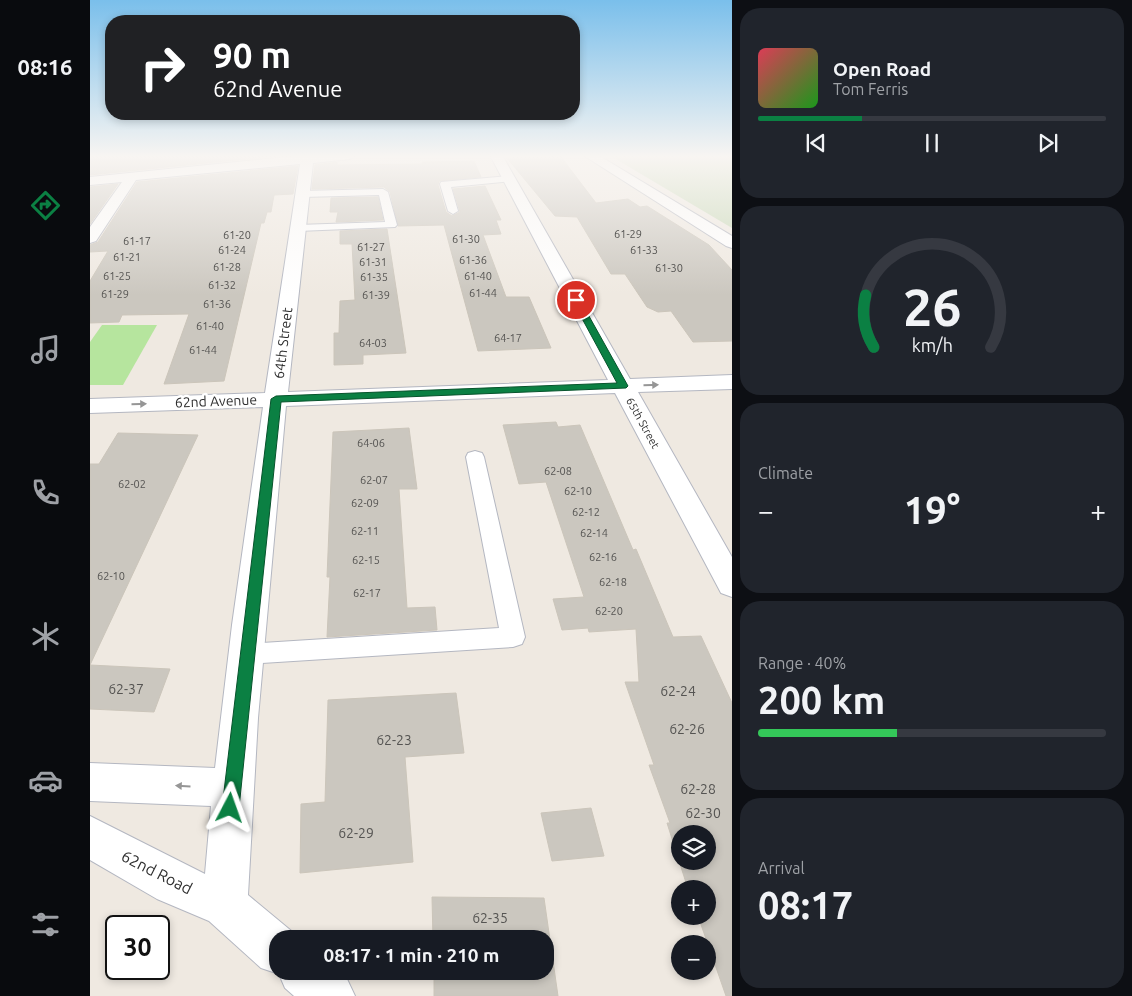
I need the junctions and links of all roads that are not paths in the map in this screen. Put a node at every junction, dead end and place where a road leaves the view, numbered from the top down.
1 (115, 201) edge
2 (301, 201) edge
3 (385, 201) edge
4 (450, 201) edge
5 (521, 201) edge
6 (665, 201) edge
7 (453, 211) dead end
8 (298, 228) junction
9 (90, 238) edge
10 (732, 243) edge
11 (732, 382) edge
12 (623, 386) junction
13 (276, 399) junction
14 (90, 406) edge
15 (475, 457) dead end
16 (732, 585) edge
17 (246, 654) junction
18 (90, 782) edge
19 (232, 788) junction
20 (90, 837) edge
21 (225, 905) junction
22 (269, 943) edge
23 (312, 980) edge
24 (330, 996) edge

1 - 9 street
2 - 8 street, 64th Street
3 - 8 lane
4 - 7 lane
5 - 12 street, 65th Street
6 - 10 street
8 - 13 street, 64th Street
12 -> 11 street, 62nd Avenue
12 - 13 street, 62nd Avenue
12 - 16 street, 65th Street
14 -> 13 street, 62nd Avenue
13 - 17 street, 64th Street
15 - 17 lane
17 - 19 street, 64th Street
19 -> 18 street
19 - 21 street, 64th Street
20 - 21 street, 62nd Road
21 - 22 street
23 - 24 street

